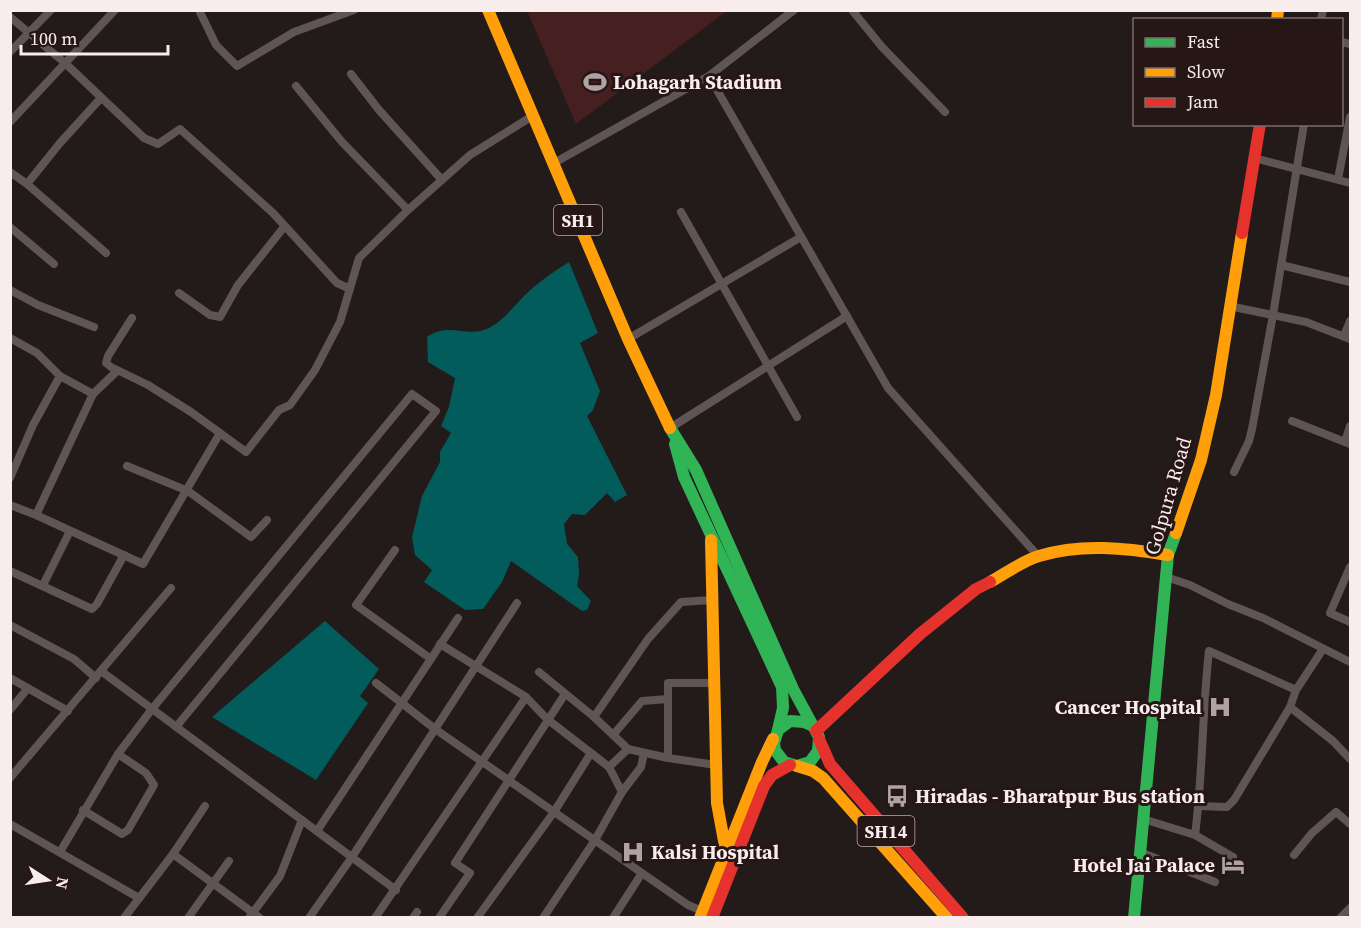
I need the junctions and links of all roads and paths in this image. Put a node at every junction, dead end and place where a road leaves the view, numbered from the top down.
1 (51, 10) edge
2 (115, 10) edge
3 (199, 10) edge
4 (354, 10) edge
5 (488, 10) edge
6 (794, 10) edge
7 (852, 10) edge
8 (10, 16) edge
9 (28, 33) junction
10 (10, 52) edge
11 (65, 63) junction
12 (351, 74) dead end
13 (709, 76) junction
14 (296, 86) dead end
15 (100, 99) junction
16 (945, 112) dead end
17 (534, 115) junction
18 (1350, 117) edge
19 (10, 122) edge
20 (1260, 126) edge
21 (1304, 126) edge
22 (1254, 158) junction
23 (554, 163) junction
24 (1297, 168) junction
25 (10, 172) edge
26 (1338, 179) junction
27 (442, 180) junction
28 (1350, 183) edge
29 (27, 184) junction
30 (408, 210) junction
31 (681, 212) dead end
32 (10, 227) edge
33 (284, 227) junction
34 (801, 237) junction
35 (106, 253) dead end
36 (54, 264) dead end
37 (1281, 265) junction
38 (1350, 282) edge
39 (721, 284) junction
40 (350, 289) junction
41 (10, 290) edge
42 (179, 293) dead end
43 (1229, 306) junction
44 (1273, 315) junction
45 (847, 316) junction
46 (132, 318) dead end
47 (1350, 321) edge
48 (94, 327) dead end
49 (10, 338) edge
50 (1347, 338) edge
51 (628, 339) junction
52 (768, 366) junction
53 (117, 370) junction
54 (60, 376) junction
55 (93, 394) junction
56 (797, 417) dead end
57 (1292, 421) dead end
58 (1350, 426) edge
59 (670, 428) junction
60 (220, 434) junction
61 (1348, 443) edge
62 (127, 466) dead end
63 (1234, 472) dead end
64 (10, 478) edge
65 (188, 491) junction
66 (10, 505) edge
67 (36, 515) junction
68 (267, 520) dead end
69 (70, 531) junction
70 (710, 533) junction
71 (395, 550) dead end
72 (124, 555) junction
73 (1038, 555) junction
74 (1168, 555) junction
75 (1350, 569) edge
76 (10, 572) edge
77 (1166, 577) junction
78 (43, 585) junction
79 (171, 588) dead end
80 (712, 600) junction
81 (517, 603) dead end
82 (458, 618) dead end
83 (1350, 622) edge
84 (10, 626) edge
85 (440, 644) junction
86 (1323, 649) junction
87 (430, 659) junction
88 (1350, 662) edge
89 (476, 666) junction
90 (539, 672) dead end
91 (98, 674) junction
92 (10, 678) edge
93 (376, 683) dead end
94 (714, 683) junction
95 (28, 688) junction
96 (1296, 690) junction
97 (565, 694) junction
98 (525, 697) junction
99 (668, 699) junction
100 (401, 702) junction
101 (1290, 707) junction
102 (153, 709) junction
103 (10, 710) edge
104 (68, 711) junction
105 (594, 717) junction
106 (547, 719) junction
107 (176, 727) junction
108 (435, 729) junction
109 (815, 731) junction
110 (777, 733) junction
111 (613, 735) junction
112 (628, 749) junction
113 (591, 753) junction
114 (644, 753) junction
115 (118, 754) junction
116 (668, 758) junction
117 (1350, 759) edge
118 (482, 762) junction
119 (716, 765) junction
120 (794, 765) junction
121 (609, 767) junction
122 (10, 778) edge
123 (508, 780) junction
124 (622, 792) junction
125 (205, 806) dead end
126 (1199, 806) junction
127 (83, 810) junction
128 (554, 812) junction
129 (1143, 819) junction
130 (302, 820) junction
131 (10, 824) edge
132 (1350, 824) edge
133 (317, 831) junction
134 (1195, 835) junction
135 (595, 840) junction
136 (60, 852) junction
137 (726, 852) junction
138 (1140, 852) junction
139 (174, 854) junction
140 (1294, 855) dead end
141 (352, 857) junction
142 (1233, 857) dead end
143 (229, 861) dead end
144 (642, 873) junction
145 (1215, 882) dead end
146 (213, 883) junction
147 (396, 890) junction
148 (139, 898) junction
149 (1350, 908) edge
150 (707, 915) edge
151 (254, 916) edge
152 (124, 918) edge
153 (188, 918) edge
154 (309, 918) edge
155 (375, 918) edge
156 (439, 918) edge
157 (477, 918) edge
158 (543, 918) edge
159 (613, 918) edge
160 (947, 918) edge
161 (963, 918) edge
162 (1134, 918) edge
163 (1340, 918) edge

1 - 9 street
2 - 11 street
3 - 4 street
5 - 17 main road, SH1
6 - 13 street
7 - 16 street
8 - 9 street
9 - 10 street
9 - 11 street
11 - 15 street
11 - 19 street
12 - 27 street
13 - 23 street
13 - 34 street
14 - 30 street
15 - 29 street
15 - 33 street
17 - 23 main road, SH1
17 - 27 street
18 - 26 street
20 - 22 main road, Golpura Road
21 - 24 street
22 - 24 street
22 - 43 main road, Golpura Road
23 - 51 main road, SH1
24 - 26 street
24 - 37 street
25 - 29 street
26 - 28 street
27 - 30 street
29 - 35 street
30 - 40 street
31 - 39 street
32 - 36 street
33 - 40 street
33 - 42 street
34 - 39 street
34 - 45 street
37 - 38 street
37 - 44 street
39 - 51 street
39 - 52 street
40 - 60 street
41 - 48 street
43 - 44 street
43 - 74 main road, Golpura Road
44 - 50 street
44 - 63 street
45 - 52 street
45 - 73 street
46 - 53 street
47 - 50 street
49 - 54 street
51 - 59 main road, SH1
52 - 56 street
52 - 59 street
53 - 55 street
53 - 60 street
54 - 55 street
54 - 64 street
55 - 67 street
57 - 61 street
58 - 61 street
59 - 70 main road, SH1
59 - 109 main road, SH1
60 - 65 street
62 - 65 street
65 - 68 street
65 - 72 street
66 - 67 street
67 - 69 street
69 - 72 street
69 - 78 street
70 - 80 main road
70 - 110 main road, SH1
71 - 87 street
72 - 78 street
73 - 74 main road
73 - 109 main road
74 - 77 main road, Golpura Road
75 - 83 street
76 - 78 street
77 - 86 street
77 - 129 main road, Golpura Road
79 - 91 street
80 - 94 main road
80 - 105 street
81 - 89 street
82 - 85 street
84 - 91 street
85 - 87 street
85 - 89 street
86 - 88 street
86 - 96 street
87 - 100 street
89 - 98 street
89 - 108 street
90 - 97 street
91 - 102 street
91 - 104 street
92 - 95 street
93 - 100 street
94 - 99 street
94 - 119 main road
95 - 103 street
95 - 104 street
96 - 101 street
96 - 126 street
97 - 105 street
97 - 106 street
98 - 106 street
98 - 118 street
99 - 111 street
99 - 116 street
100 - 108 street
100 - 133 street
101 - 117 street
101 - 126 street
102 - 107 street
102 - 107 street
102 - 115 street
104 - 122 street
105 - 111 street
106 - 113 street
106 - 123 street
107 - 130 street
108 - 118 street
108 - 141 street
109 - 110 main road
109 - 120 main road
109 - 161 main road, SH14
110 - 120 main road
110 - 137 main road
111 - 112 street
112 - 114 street
112 - 121 street
113 - 121 street
113 - 128 street
114 - 116 street
114 - 124 street
115 - 127 street
115 - 127 street
116 - 119 street
118 - 123 street
118 - 147 street
119 - 137 main road
120 - 150 main road
120 - 160 main road, SH14
121 - 124 street
123 - 128 street
123 - 156 street
124 - 135 street
125 - 139 street
126 - 134 street
127 - 136 street
128 - 135 street
128 - 157 street
129 - 134 street
129 - 138 main road, Golpura Road
130 - 133 street
130 - 151 street
131 - 136 street
132 - 140 street
133 - 141 street
134 - 142 street
135 - 144 street
135 - 158 street
136 - 148 street
137 - 150 main road
138 - 145 street
138 - 162 main road, Golpura Road
139 - 146 street
139 - 148 street
141 - 147 street
141 - 154 street
143 - 146 street
144 - 150 street
144 - 159 street
146 - 151 street
146 - 153 street
147 - 155 street
148 - 152 street
149 - 163 street

